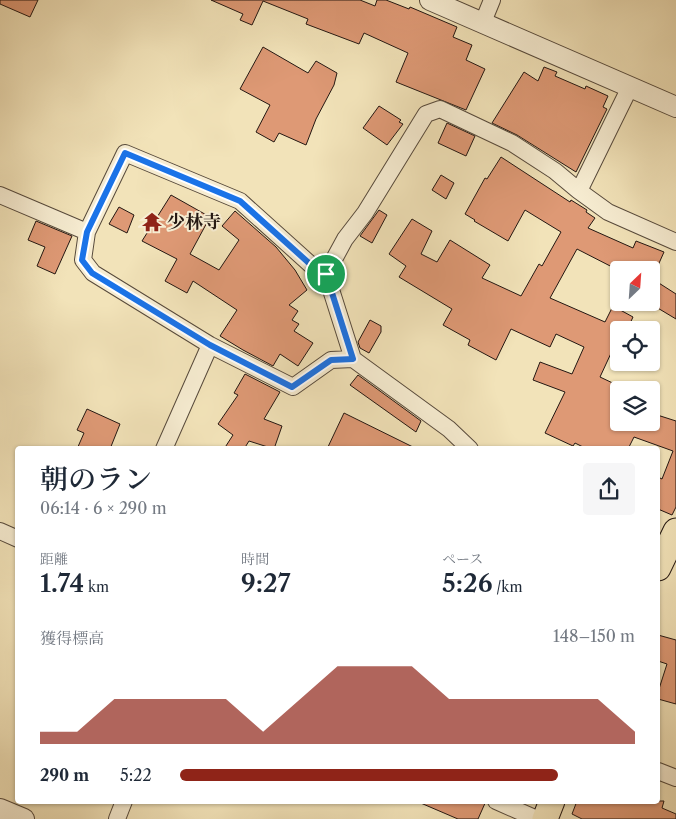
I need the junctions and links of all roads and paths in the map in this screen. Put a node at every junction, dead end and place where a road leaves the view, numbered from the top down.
1 (430, 0) edge
2 (492, 0) edge
3 (483, 22) junction
4 (630, 87) junction
5 (676, 108) edge
6 (579, 191) junction
7 (0, 195) edge
8 (87, 232) junction
9 (676, 242) edge
10 (326, 274) junction
11 (210, 345) junction
12 (353, 359) junction
13 (165, 446) edge
14 (467, 446) edge
15 (0, 531) edge
16 (15, 538) edge
17 (660, 772) edge
18 (676, 778) edge
19 (123, 804) edge
20 (503, 804) edge
21 (551, 804) edge
22 (0, 809) edge
23 (24, 819) edge
24 (116, 819) edge
25 (537, 819) edge
26 (545, 819) edge

1 - 3 street
2 - 3 street
3 - 4 street
4 - 5 street
4 - 6 street
6 - 9 street
6 - 10 street
7 - 8 street
8 - 10 street
8 - 11 street
10 - 12 street
11 - 12 street
11 - 13 street
12 - 14 street
15 - 16 street
17 - 18 street
19 - 24 street
20 - 25 street
21 - 26 main road
22 - 23 street

